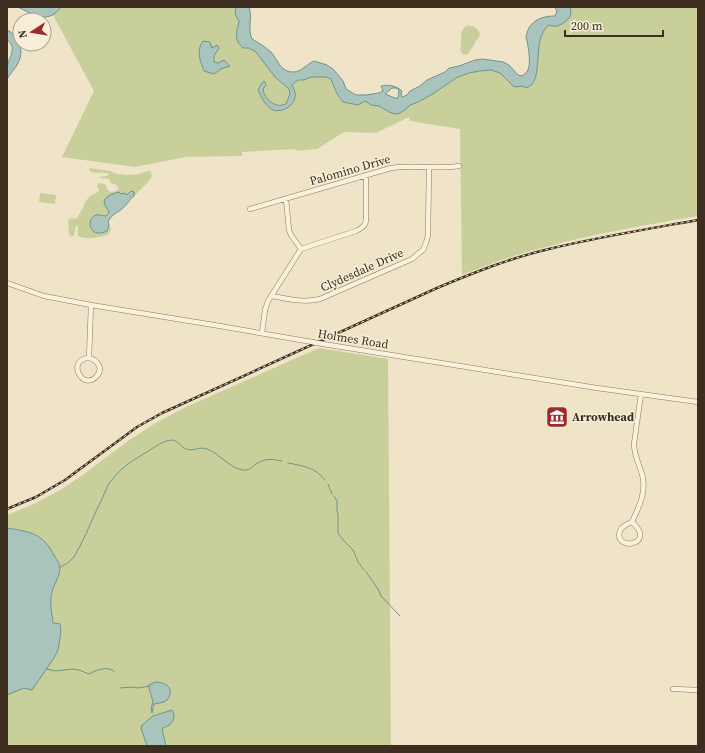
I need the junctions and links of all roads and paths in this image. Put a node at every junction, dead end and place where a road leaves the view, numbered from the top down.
1 (459, 166) dead end
2 (428, 168) junction
3 (366, 175) junction
4 (286, 199) junction
5 (250, 209) dead end
6 (301, 249) junction
7 (7, 283) edge
8 (272, 296) junction
9 (91, 305) junction
10 (262, 333) junction
11 (89, 358) junction
12 (640, 394) junction
13 (698, 402) edge
14 (632, 522) junction
15 (673, 689) dead end
16 (698, 690) edge

1 - 2 street, Palomino Drive
2 - 3 street, Palomino Drive
2 - 8 street, Clydesdale Drive
3 - 4 street, Palomino Drive
3 - 6 street
4 - 5 street, Palomino Drive
4 - 6 street
6 - 8 street
7 - 9 street, Holmes Road
8 - 10 street
9 - 10 street, Holmes Road
9 - 11 street
10 - 12 street, Holmes Road, bridge
11 - 11 street
12 - 13 street, Holmes Road
12 - 14 street
14 - 14 street
15 - 16 street

